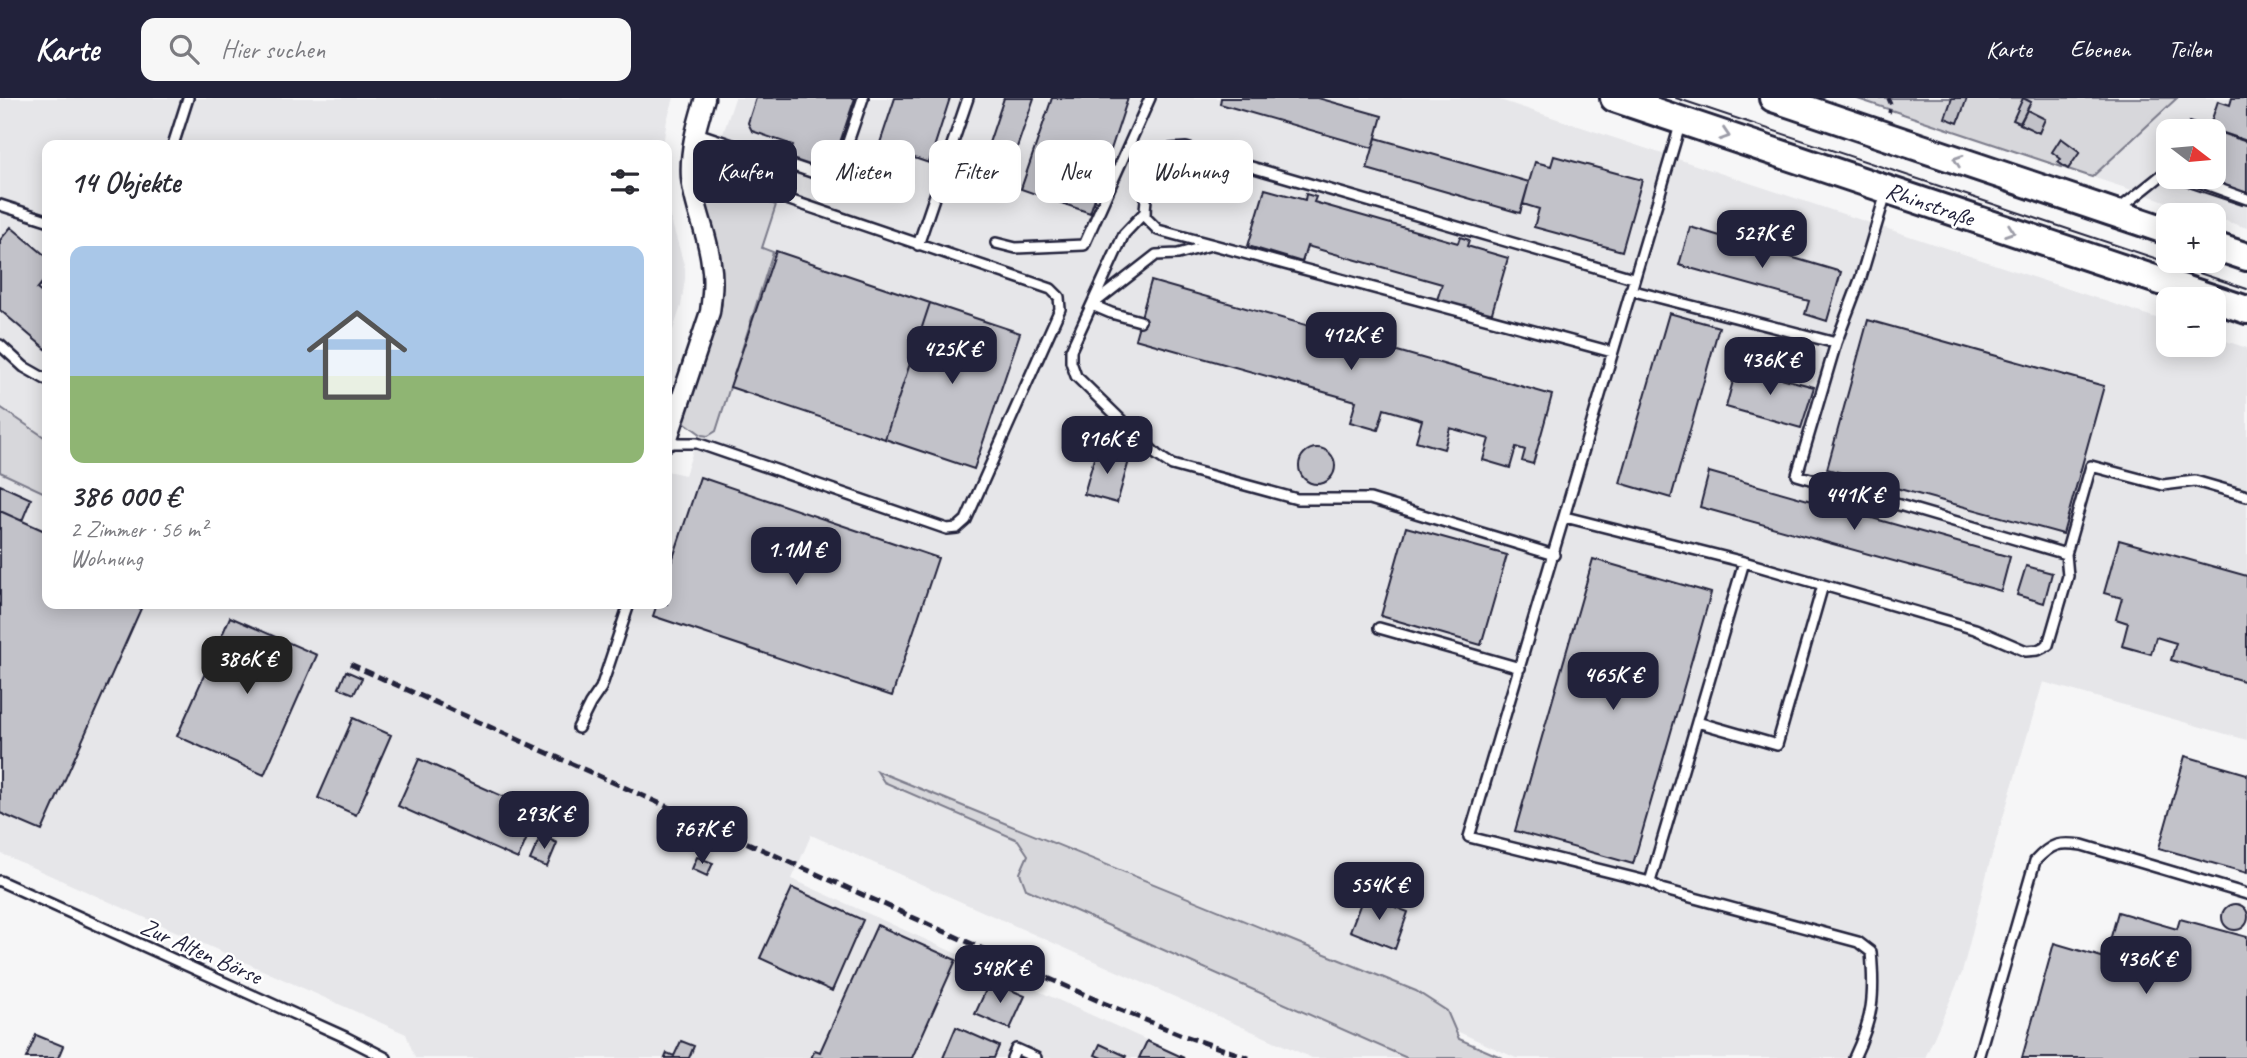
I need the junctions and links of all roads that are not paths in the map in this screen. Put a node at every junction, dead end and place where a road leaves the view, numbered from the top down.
1 (188, 98) edge
2 (705, 98) edge
3 (863, 98) edge
4 (968, 98) edge
5 (1150, 98) edge
6 (1614, 98) edge
7 (1773, 98) edge
8 (1681, 120) junction
9 (694, 132) junction
10 (175, 140) edge
11 (692, 180) junction
12 (2156, 180) edge
13 (1887, 189) junction
14 (2219, 189) edge
15 (2247, 199) edge
16 (0, 205) edge
17 (1145, 212) junction
18 (2115, 213) junction
19 (42, 218) edge
20 (2156, 227) edge
21 (996, 243) dead end
22 (918, 244) junction
23 (1212, 244) junction
24 (2226, 250) edge
25 (2247, 257) edge
26 (1633, 278) junction
27 (1630, 290) junction
28 (1091, 305) junction
29 (2247, 310) edge
30 (1140, 321) dead end
31 (1836, 344) junction
32 (0, 345) edge
33 (1612, 352) junction
34 (42, 377) edge
35 (672, 427) edge
36 (672, 442) edge
37 (2247, 496) edge
38 (1565, 517) junction
39 (2066, 554) junction
40 (1554, 555) junction
41 (1744, 562) junction
42 (1823, 585) junction
43 (627, 609) edge
44 (1379, 628) dead end
45 (1520, 668) junction
46 (1697, 722) junction
47 (578, 728) dead end
48 (0, 881) edge
49 (1650, 883) junction
50 (2247, 894) edge
51 (386, 1058) edge
52 (1012, 1058) edge
53 (1036, 1058) edge
54 (1854, 1058) edge
55 (1979, 1058) edge

1 - 10 lane
2 - 9 street
3 - 9 lane
4 - 22 lane
5 - 21 lane
6 - 8 main road, Rhinstraße
18 -> 7 main road, Rhinstraße
8 -> 13 main road, Rhinstraße
8 - 26 lane
9 - 11 street
11 - 22 lane
11 - 35 street
12 - 18 lane
13 -> 29 main road, Rhinstraße
13 - 31 lane
14 - 15 lane
16 - 19 lane
17 - 23 lane
17 - 26 lane
17 - 28 lane
18 - 20 main road, Rhinstraße
22 - 36 lane
23 - 28 lane
23 - 33 lane
24 - 25 main road
26 - 27 lane
27 - 31 lane
27 - 33 lane
28 - 30 lane
28 - 40 lane
31 - 39 lane
32 - 34 lane
33 - 38 lane
37 - 39 lane
38 - 40 lane
38 - 41 lane
39 - 42 lane
40 - 45 lane
41 - 42 lane
41 - 46 lane
42 - 46 lane
43 - 47 lane
44 - 45 lane
45 - 49 lane
46 - 49 lane
48 - 51 lane, Zur Alten Börse
49 - 54 lane
50 - 55 lane
52 - 53 lane

